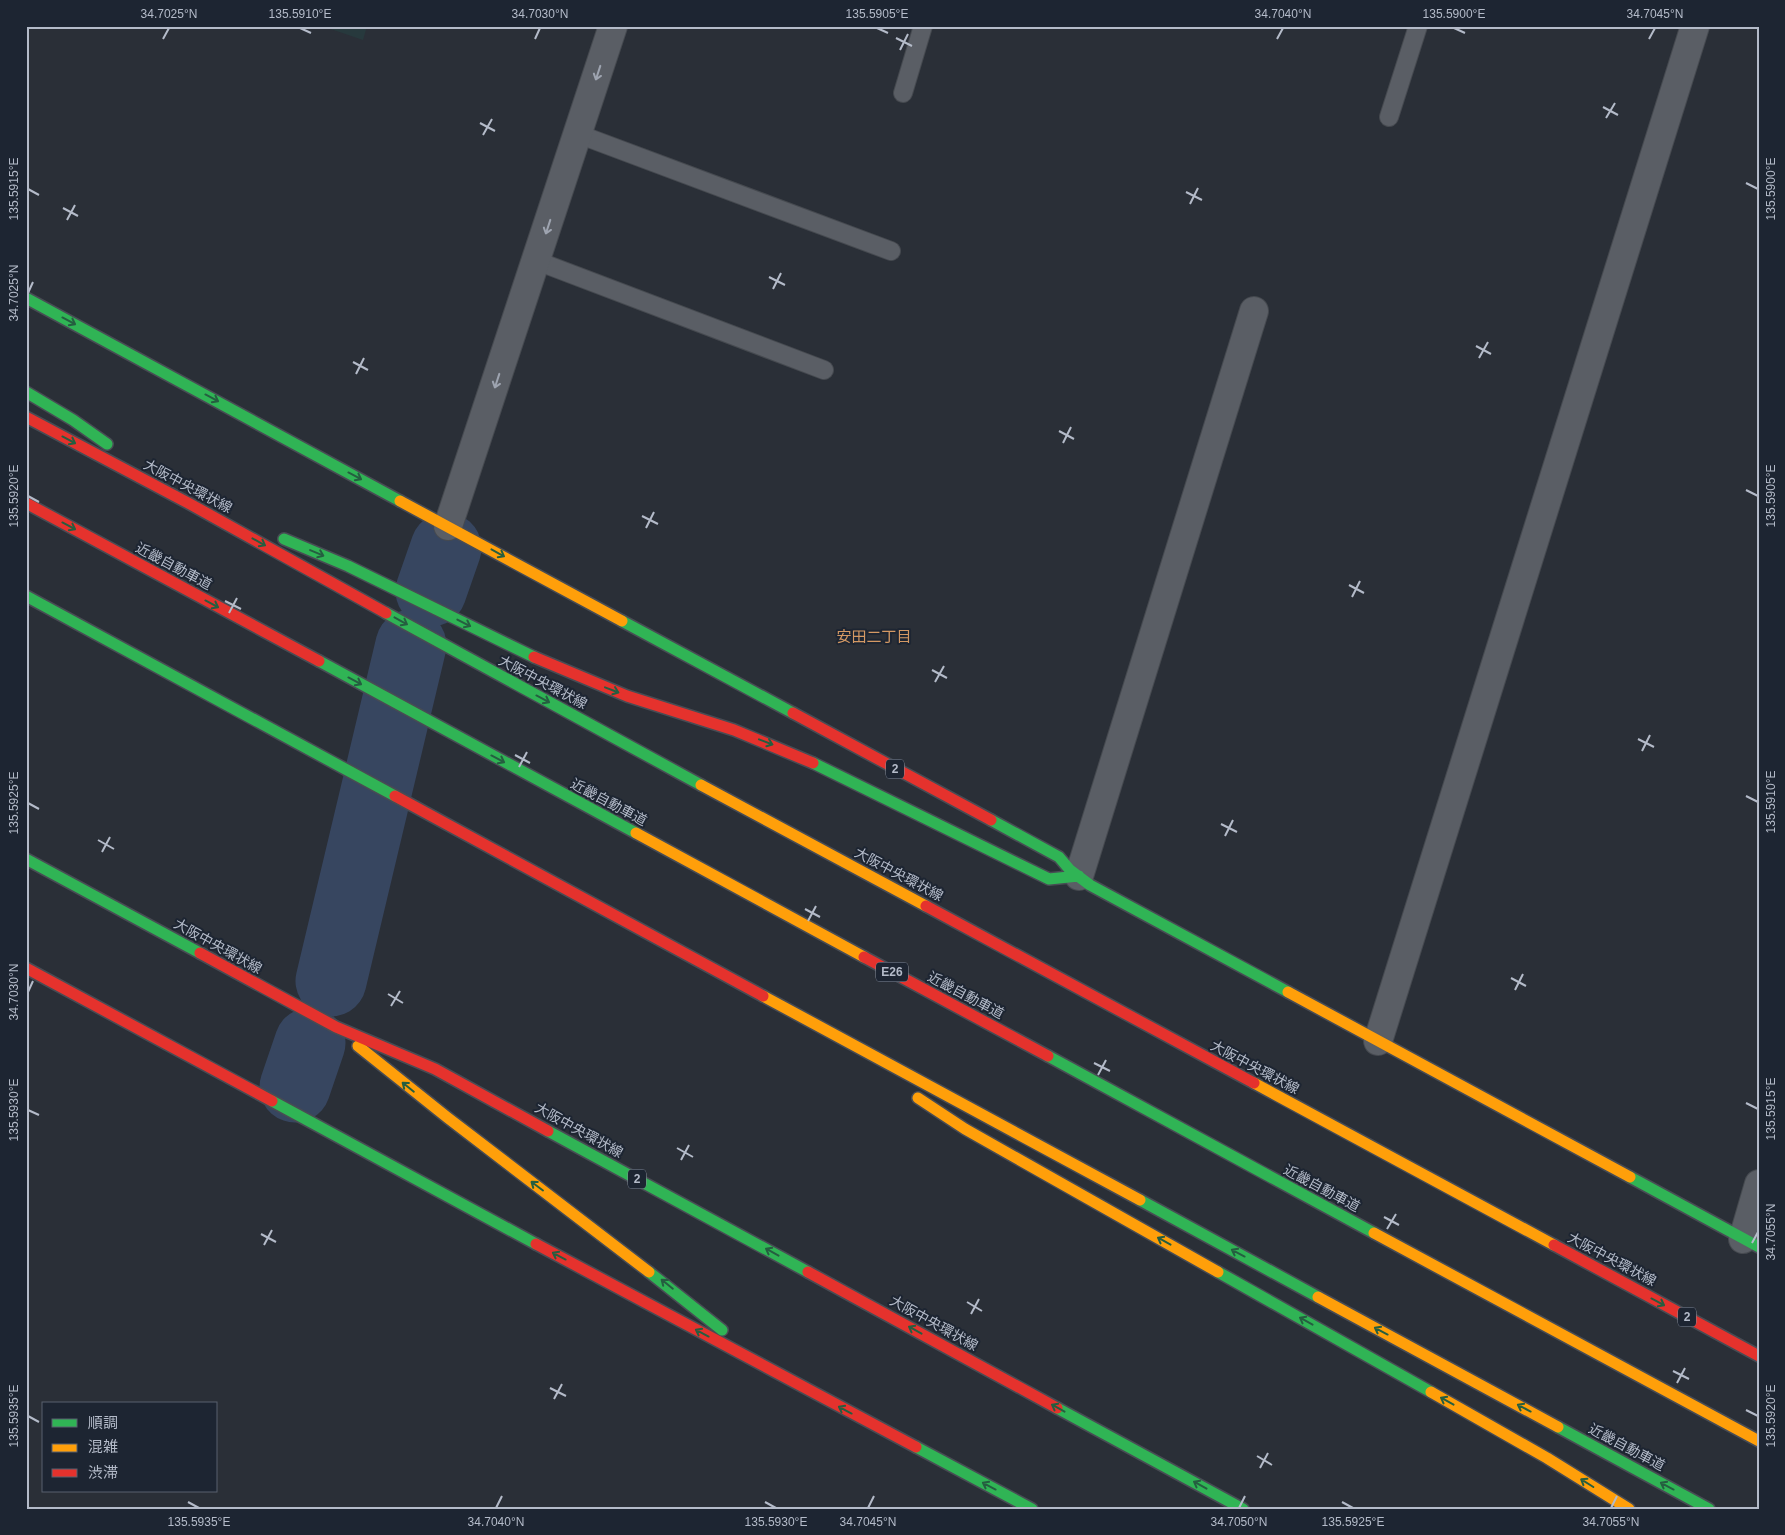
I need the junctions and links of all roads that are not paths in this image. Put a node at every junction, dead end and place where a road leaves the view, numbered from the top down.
1 (613, 26) edge
2 (923, 26) edge
3 (1418, 26) edge
4 (1696, 26) edge
5 (902, 92) dead end
6 (1389, 117) dead end
7 (578, 134) junction
8 (890, 251) dead end
9 (537, 261) junction
10 (26, 298) edge
11 (1254, 311) dead end
12 (824, 370) dead end
13 (26, 392) edge
14 (26, 417) edge
15 (26, 503) edge
16 (190, 504) junction
17 (251, 525) dead end
18 (448, 526) junction
19 (278, 536) dead end
20 (26, 596) edge
21 (26, 859) edge
22 (1079, 876) junction
23 (26, 968) edge
24 (768, 998) junction
25 (336, 1027) junction
26 (1378, 1041) junction
27 (875, 1069) dead end
28 (908, 1091) dead end
29 (1759, 1184) edge
30 (1751, 1243) edge
31 (1759, 1356) edge
32 (772, 1371) junction
33 (1759, 1441) edge
34 (1032, 1509) edge
35 (1243, 1509) edge
36 (1629, 1509) edge
37 (1709, 1509) edge

1 -> 7 street
2 - 5 lane
3 - 6 lane
4 - 26 street
7 - 8 lane
7 -> 9 street
9 - 12 lane
9 -> 18 street
10 -> 18 main road, 2
11 - 22 street
13 - 16 main road
14 -> 16 main road, 大阪中央環状線 / 2
15 -> 33 main road, 近畿自動車道 / E26
16 - 17 main road
16 -> 31 main road, 大阪中央環状線 / 2
18 -> 22 main road, 2
19 -> 22 main road
20 - 24 main road, 近畿自動車道
21 - 25 main road, 大阪中央環状線 / 2
22 - 26 main road, 2
32 -> 23 main road
24 - 27 main road
37 -> 24 main road, 近畿自動車道
32 -> 25 main road
35 -> 25 main road, 大阪中央環状線 / 2
26 - 30 main road, 2
36 -> 28 main road
29 - 30 street
34 -> 32 main road

